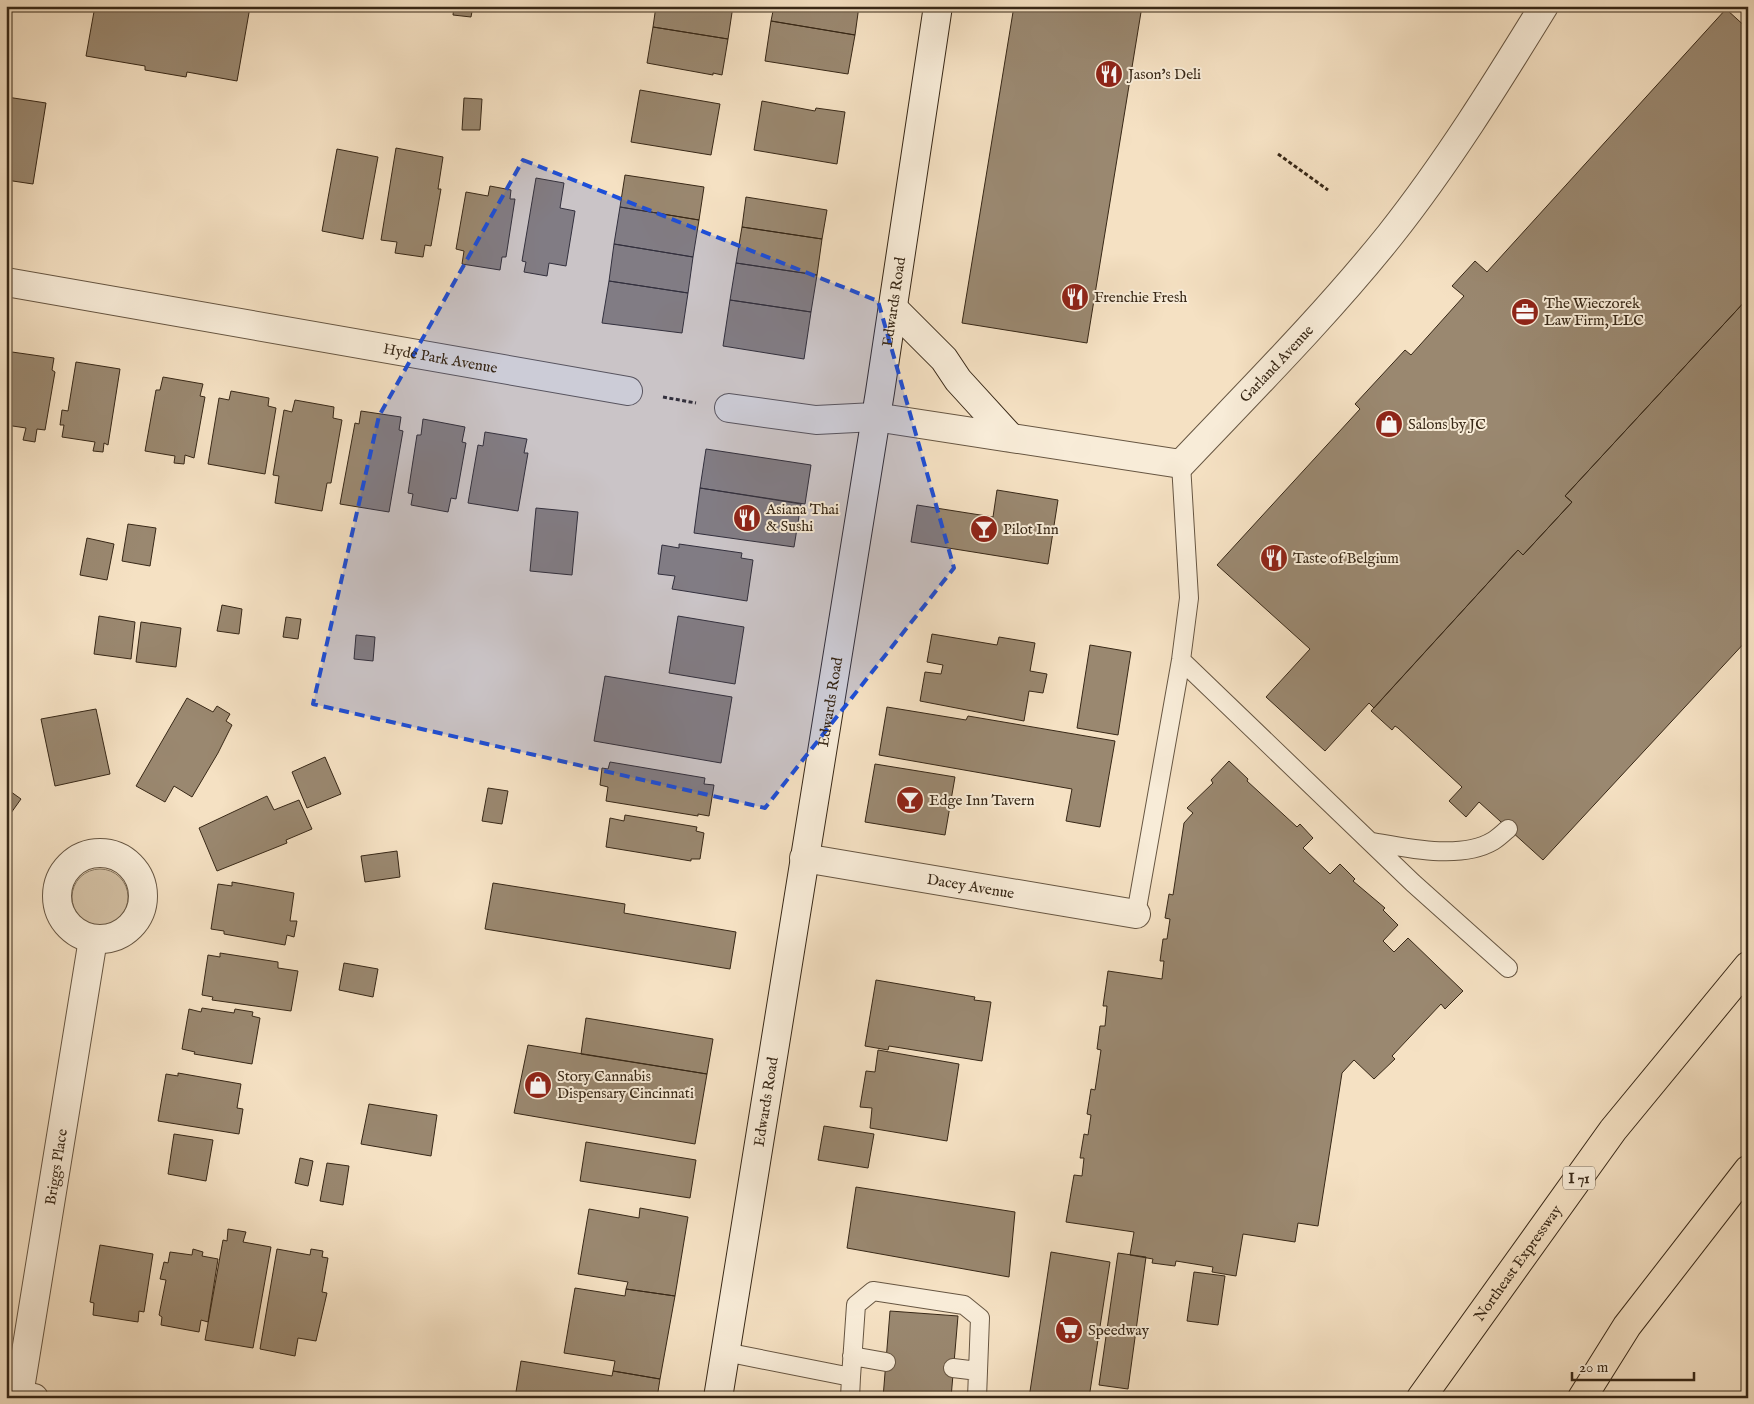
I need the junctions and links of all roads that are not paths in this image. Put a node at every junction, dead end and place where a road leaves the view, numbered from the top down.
1 (938, 6) edge
2 (1544, 6) edge
3 (6, 282) edge
4 (893, 308) junction
5 (628, 392) road end
6 (729, 408) road end
7 (875, 416) junction
8 (1010, 437) junction
9 (1181, 464) junction
10 (1181, 660) junction
11 (1508, 829) dead end
12 (1373, 842) junction
13 (804, 858) junction
14 (1136, 914) joint
15 (93, 939) dead end
16 (1748, 966) edge
17 (1508, 968) dead end
18 (1748, 1170) edge
19 (725, 1352) junction
20 (852, 1356) junction
21 (886, 1362) dead end
22 (954, 1368) dead end
23 (978, 1371) junction
24 (851, 1377) junction
25 (20, 1395) edge
26 (718, 1398) edge
27 (850, 1398) edge
28 (977, 1398) edge
29 (1421, 1398) edge
30 (1582, 1398) edge

1 - 4 street, Edwards Road
2 - 9 street, Garland Avenue
3 - 5 street, Hyde Park Avenue
4 - 7 street, Edwards Road
4 - 8 street
6 - 7 street
7 - 8 street
7 - 13 street, Edwards Road
8 - 9 street
9 - 10 lane
10 - 12 lane
10 - 14 lane
11 - 12 lane
12 - 17 lane
13 - 14 street, Dacey Avenue
13 - 19 street, Edwards Road
15 - 25 street, Briggs Place
16 - 29 highway, Northeast Expressway / I 71
18 - 30 highway
19 - 24 lane
19 - 26 street, Edwards Road
20 - 21 lane
20 - 23 lane
20 - 24 lane
22 - 23 lane
23 - 28 lane
24 - 27 lane

